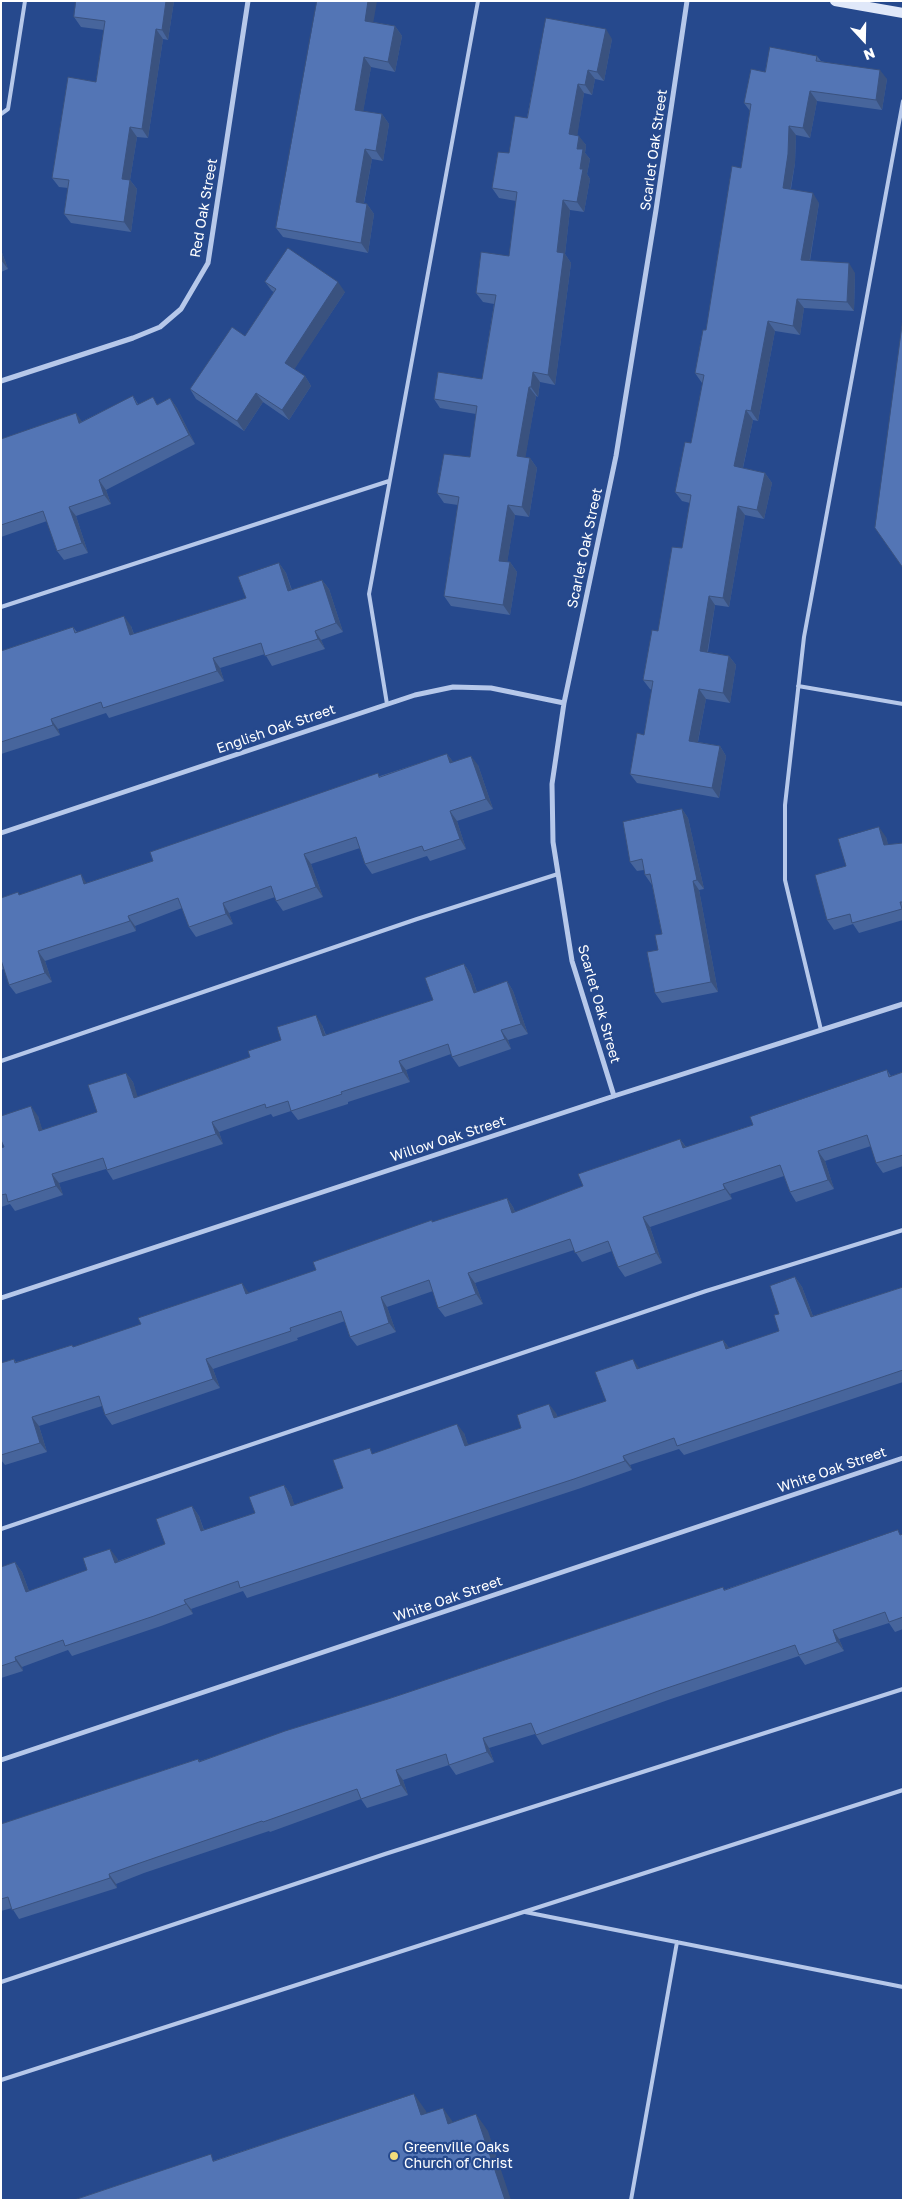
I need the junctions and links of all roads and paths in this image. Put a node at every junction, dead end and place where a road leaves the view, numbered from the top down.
1 (25, 1) edge
2 (248, 1) edge
3 (478, 1) edge
4 (687, 1) edge
5 (836, 1) edge
6 (903, 13) edge
7 (903, 100) edge
8 (1, 114) edge
9 (1, 381) edge
10 (389, 481) junction
11 (1, 607) edge
12 (798, 686) junction
13 (564, 703) junction
14 (387, 704) junction
15 (903, 704) edge
16 (1, 833) edge
17 (558, 874) junction
18 (903, 1004) edge
19 (822, 1030) junction
20 (1, 1060) edge
21 (614, 1096) junction
22 (903, 1230) edge
23 (1, 1298) edge
24 (903, 1458) edge
25 (1, 1529) edge
26 (903, 1689) edge
27 (1, 1760) edge
28 (903, 1790) edge
29 (523, 1912) junction
30 (677, 1942) junction
31 (1, 1982) edge
32 (903, 1987) edge
33 (1, 2080) edge
34 (631, 2200) edge

1 - 8 lane
2 - 9 street, Red Oak Street
3 - 10 lane
4 - 13 street, Scarlet Oak Street
5 - 6 main road
7 - 12 lane
10 - 11 lane
10 - 14 lane
12 - 15 lane
12 - 19 lane
13 - 14 street, English Oak Street
13 - 17 street, Scarlet Oak Street
14 - 16 street, English Oak Street
17 - 20 lane
17 - 21 street, Scarlet Oak Street
18 - 19 street, Willow Oak Street
19 - 21 street, Willow Oak Street
21 - 23 street, Willow Oak Street
22 - 25 lane
24 - 27 street, White Oak Street
26 - 31 lane
28 - 29 lane
29 - 30 lane
29 - 33 lane
30 - 32 lane
30 - 34 lane

